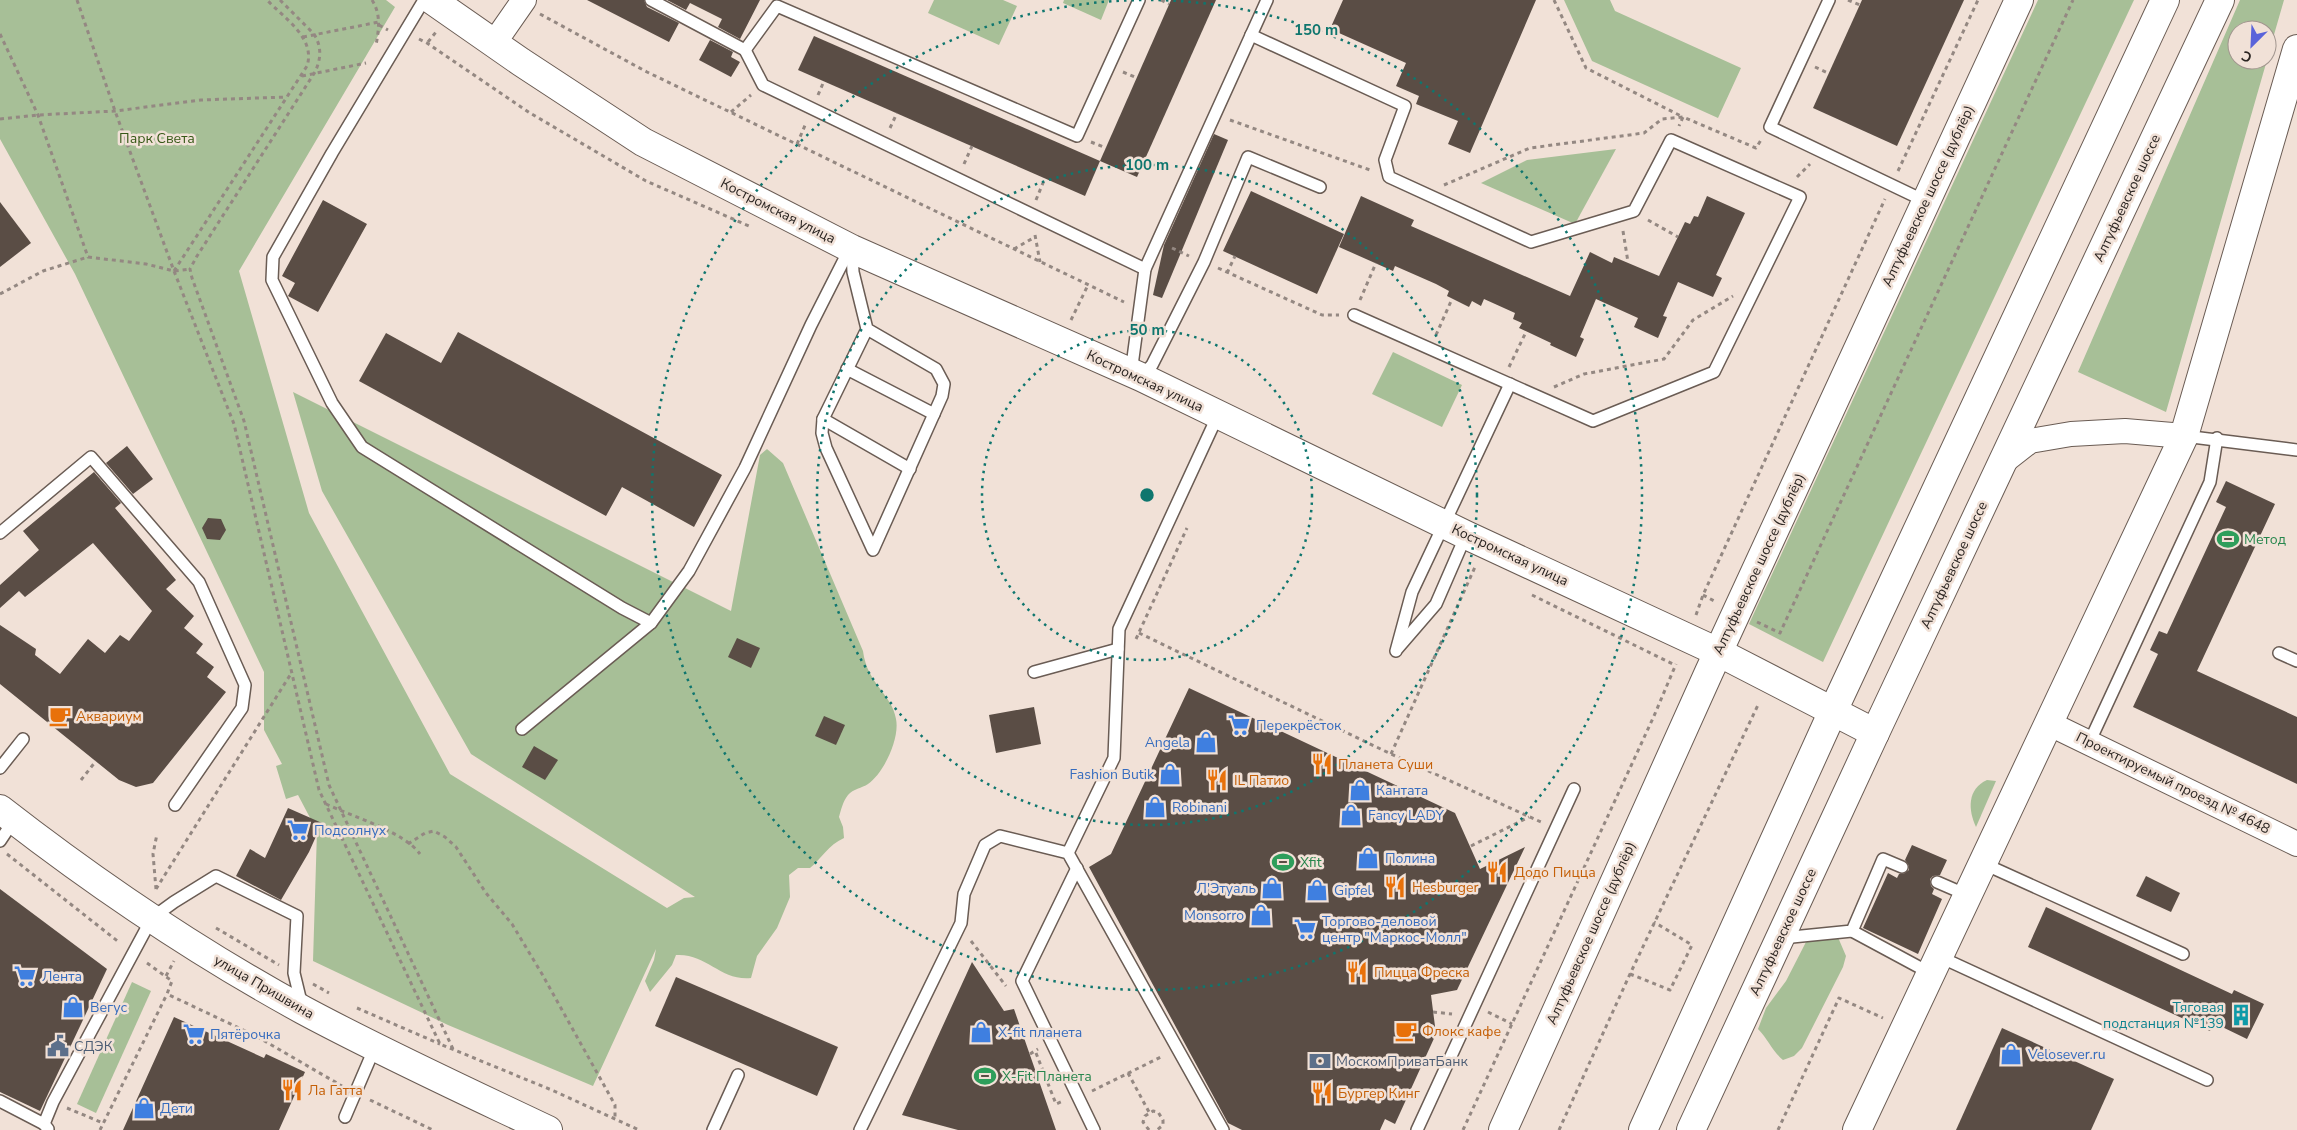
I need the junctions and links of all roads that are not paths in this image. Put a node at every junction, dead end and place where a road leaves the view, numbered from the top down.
1 (424, 0) edge
2 (432, 0) edge
3 (652, 0) edge
4 (1139, 0) edge
5 (1267, 0) edge
6 (1829, 0) edge
7 (2019, 0) edge
8 (2165, 0) edge
9 (2220, 0) edge
10 (523, 2) edge
11 (776, 2) edge
12 (1251, 35) junction
13 (494, 43) junction
14 (2297, 49) edge
15 (745, 50) junction
16 (1320, 187) dead end
17 (1925, 201) junction
18 (851, 248) junction
19 (1145, 269) junction
20 (1354, 315) road end
21 (867, 328) junction
22 (847, 369) junction
23 (1136, 375) junction
24 (1506, 383) junction
25 (934, 414) junction
26 (1218, 415) junction
27 (823, 419) junction
28 (2184, 436) junction
29 (2217, 438) junction
30 (2297, 450) edge
31 (2003, 462) junction
32 (910, 469) junction
33 (1455, 530) junction
34 (0, 533) edge
35 (651, 623) junction
36 (1118, 649) junction
37 (1718, 652) junction
38 (2279, 653) dead end
39 (2297, 661) edge
40 (1034, 672) dead end
41 (1833, 711) junction
42 (2048, 723) junction
43 (522, 728) dead end
44 (1875, 733) junction
45 (23, 738) dead end
46 (2089, 743) junction
47 (0, 768) edge
48 (1574, 789) dead end
49 (175, 805) dead end
50 (5, 823) edge
51 (2297, 844) edge
52 (1068, 853) junction
53 (1982, 863) junction
54 (1902, 867) dead end
55 (1077, 868) junction
56 (1937, 882) dead end
57 (1967, 895) junction
58 (152, 918) junction
59 (1852, 931) junction
60 (1780, 939) junction
61 (2183, 954) dead end
62 (1934, 965) junction
63 (303, 1010) junction
64 (374, 1047) junction
65 (738, 1074) dead end
66 (2207, 1080) dead end
67 (0, 1101) edge
68 (345, 1117) dead end
69 (46, 1127) edge
70 (548, 1130) edge
71 (713, 1130) edge
72 (860, 1130) edge
73 (1094, 1130) edge
74 (1223, 1130) edge
75 (1417, 1130) edge
76 (1503, 1130) edge
77 (1643, 1130) edge
78 (1691, 1130) edge
79 (1857, 1130) edge

1 - 35 lane
2 - 13 main road, Костромская улица
3 - 15 lane
4 - 11 lane
5 - 12 lane
6 - 17 lane
7 - 17 main road, Алтуфьевское шоссе (дублёр)
8 - 41 main road
9 - 31 main road, Алтуфьевское шоссе
10 - 13 street
11 - 15 lane
12 - 19 lane
12 - 24 lane
13 - 18 main road, Костромская улица
14 - 28 main road
15 - 19 lane
16 - 23 lane
17 - 37 main road, Алтуфьевское шоссе (дублёр)
18 - 21 lane
18 - 23 main road, Костромская улица
18 - 35 lane
19 - 23 lane
20 - 24 lane
21 - 22 lane
21 - 25 lane
22 - 25 lane
22 - 27 lane
23 - 26 main road, Костромская улица
24 - 33 lane
25 - 32 lane
26 - 33 main road, Костромская улица
26 - 36 lane
27 - 32 lane
27 - 32 lane
28 - 29 lane
28 - 31 street
28 - 42 main road
29 - 30 lane
29 - 46 lane
31 - 44 main road, Алтуфьевское шоссе
33 - 33 lane
33 - 37 main road, Костромская улица
34 - 49 lane
35 - 43 lane
36 - 40 lane
36 - 52 lane
37 - 41 main road, Костромская улица
37 - 76 main road, Алтуфьевское шоссе (дублёр)
38 - 39 lane
41 - 44 main road, Костромская улица
41 - 77 main road
42 - 46 street, Проектируемый проезд № 4648
42 - 53 main road
44 - 60 main road, Алтуфьевское шоссе
45 - 47 lane
46 - 51 street, Проектируемый проезд № 4648
48 - 75 lane
50 - 58 main road, улица Пришвина
52 - 55 lane
52 - 72 lane
53 - 57 main road
53 - 61 lane
54 - 59 lane
55 - 73 lane
55 - 74 lane
56 - 57 lane
57 - 62 main road
58 - 63 main road, улица Пришвина
58 - 63 lane
58 - 69 lane
59 - 60 lane
59 - 62 lane
60 - 78 main road, Алтуфьевское шоссе
62 - 66 lane
62 - 79 main road
63 - 64 main road, улица Пришвина
64 - 68 lane
64 - 70 main road, улица Пришвина
65 - 71 lane
67 - 69 lane

